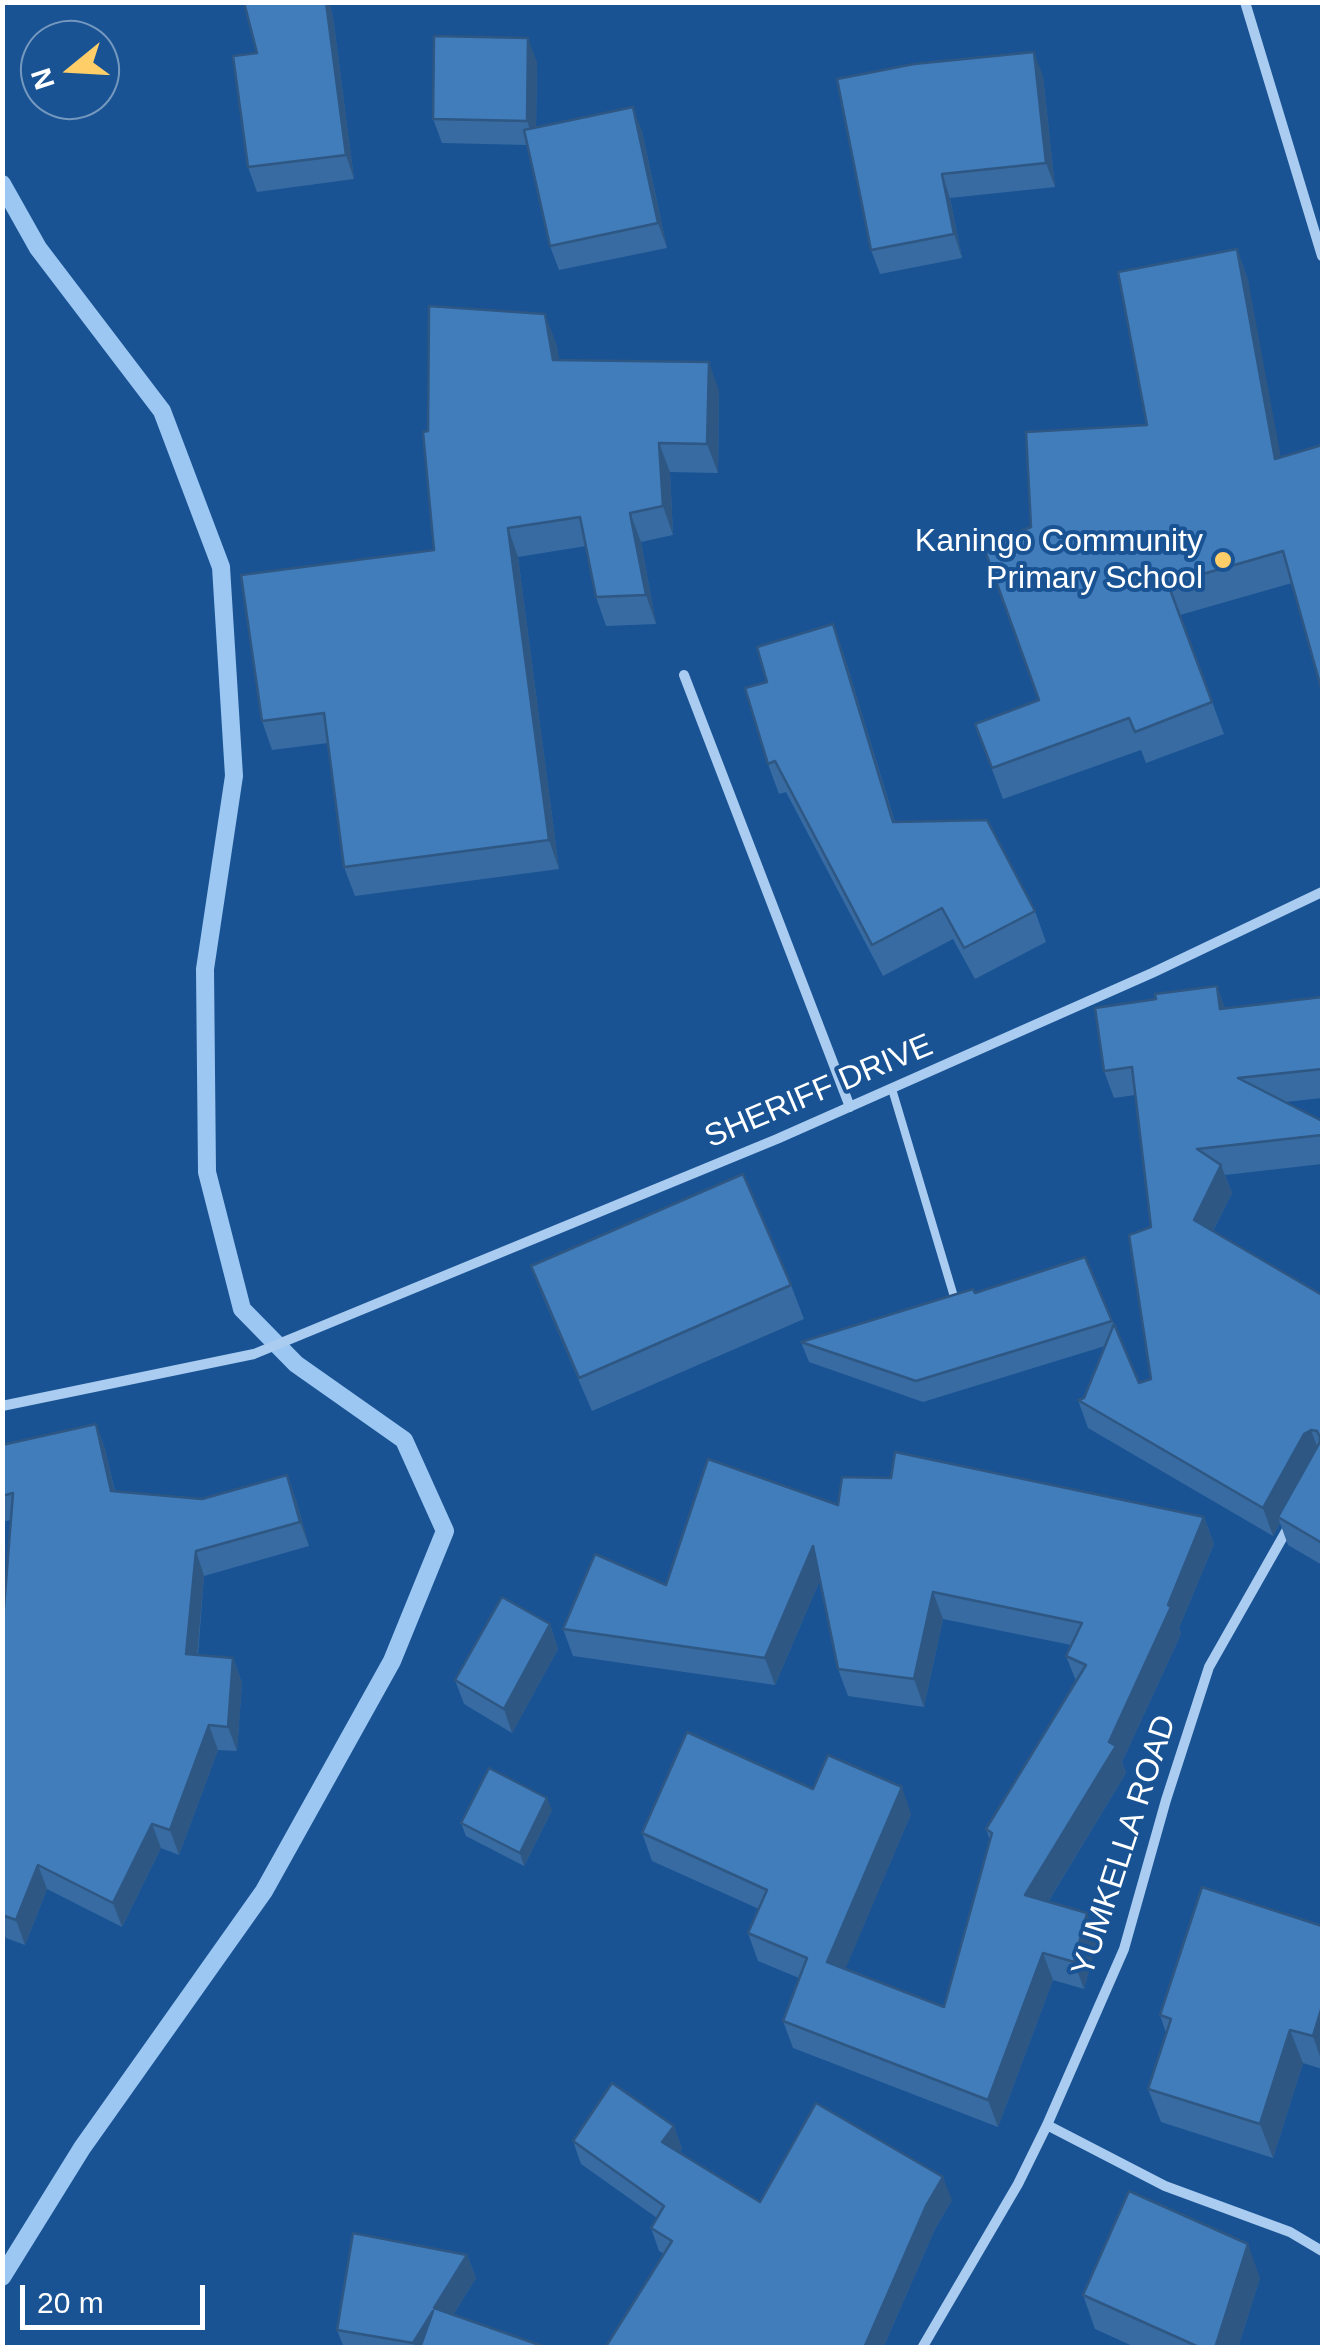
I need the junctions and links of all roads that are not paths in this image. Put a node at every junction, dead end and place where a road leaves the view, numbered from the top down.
1 (1245, 2) edge
2 (1322, 256) edge
3 (684, 674) dead end
4 (1322, 892) edge
5 (892, 1089) junction
6 (850, 1107) junction
7 (956, 1304) edge
8 (2, 1406) edge
9 (1294, 1516) edge
10 (1047, 2125) junction
11 (1322, 2251) edge
12 (922, 2348) edge

1 - 2 street
3 - 6 street
4 - 5 street, SHERIFF DRIVE
5 - 6 street, SHERIFF DRIVE
5 - 7 lane
6 - 8 street, SHERIFF DRIVE
9 - 10 street, YUMKELLA ROAD
10 - 11 street
10 - 12 street, YUMKELLA ROAD

